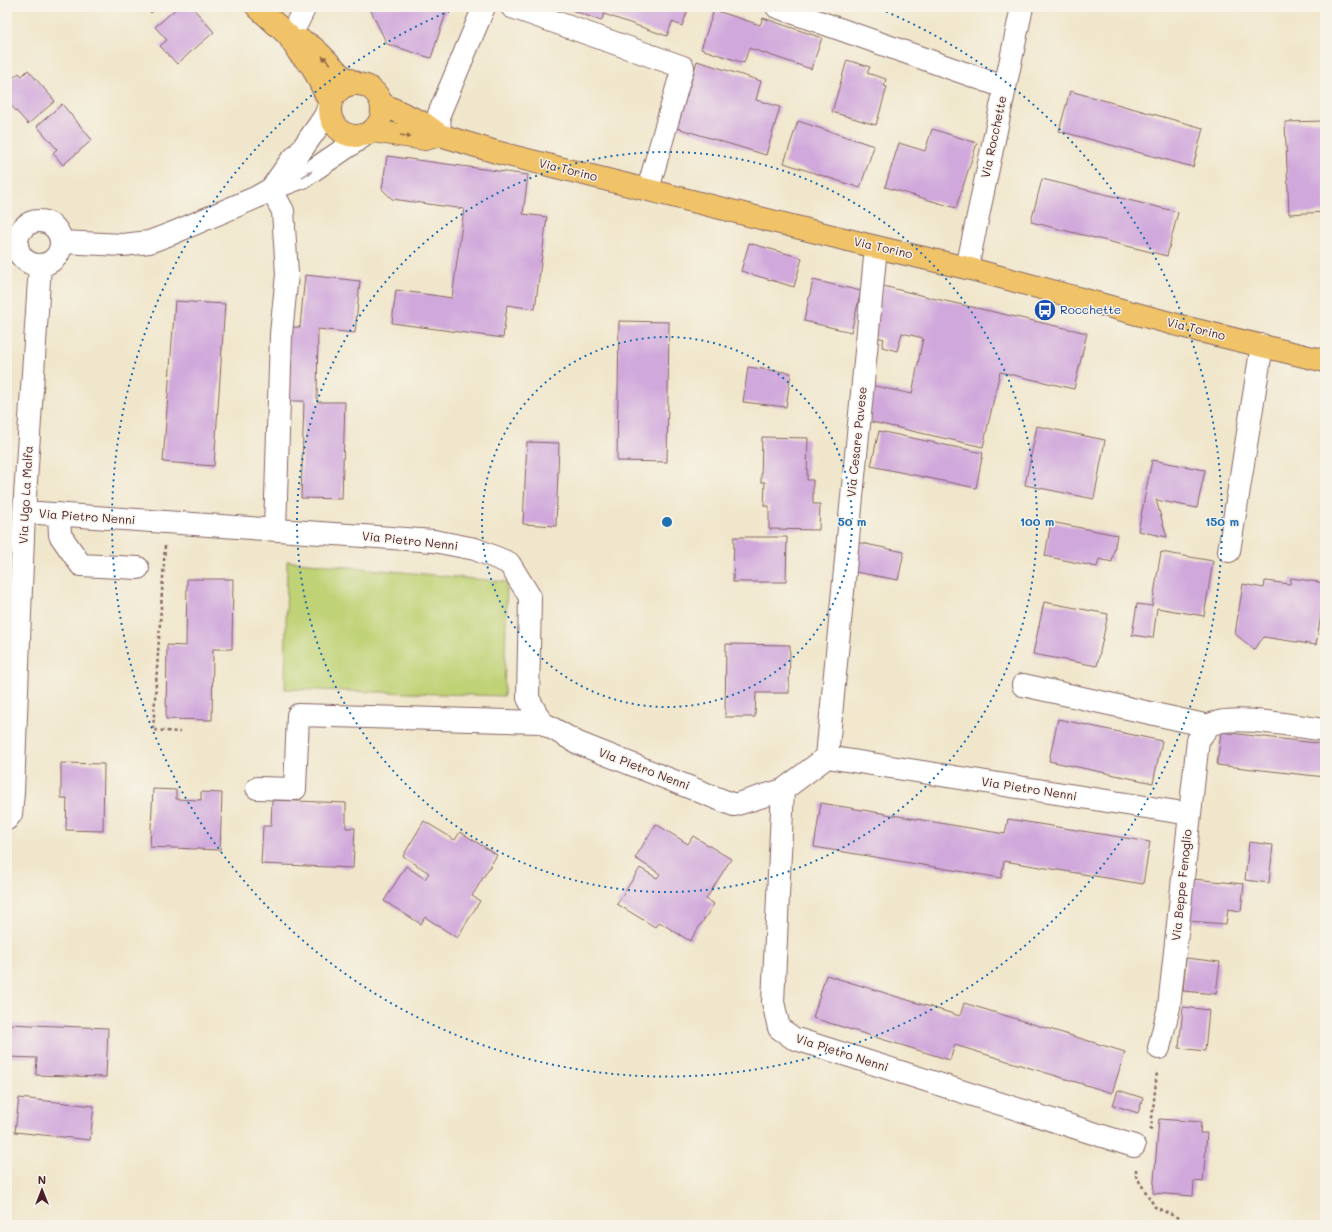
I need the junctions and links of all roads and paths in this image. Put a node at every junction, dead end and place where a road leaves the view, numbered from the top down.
1 (257, 7) edge
2 (306, 7) edge
3 (484, 7) edge
4 (512, 7) edge
5 (777, 7) edge
6 (1022, 7) edge
7 (288, 35) junction
8 (357, 84) junction
9 (1004, 87) junction
10 (330, 103) junction
11 (382, 104) junction
12 (369, 133) junction
13 (440, 136) junction
14 (271, 189) junction
15 (648, 189) junction
16 (12, 242) edge
17 (62, 242) junction
18 (876, 247) junction
19 (40, 265) junction
20 (967, 268) junction
21 (1262, 345) junction
22 (1325, 361) edge
23 (24, 512) junction
24 (59, 514) junction
25 (166, 522) junction
26 (275, 530) junction
27 (1229, 551) dead end
28 (138, 568) dead end
29 (1023, 685) dead end
30 (541, 722) junction
31 (1210, 726) junction
32 (1325, 730) edge
33 (180, 732) dead end
34 (827, 757) junction
35 (257, 788) dead end
36 (783, 790) junction
37 (1190, 814) junction
38 (7, 820) edge
39 (1159, 1048) joint
40 (1134, 1146) junction
41 (1193, 1225) edge

1 - 7 main road, Via Torino
2 - 7 street
3 - 13 street
4 - 15 street
5 - 9 street
6 - 9 street, Via Rocchette
8 -> 7 main road, Via Torino
7 - 10 main road, Via Torino
8 - 10 main road
8 - 11 main road, Via Torino
9 - 20 street, Via Rocchette
10 - 12 main road, Via Torino
10 - 14 street
11 - 12 main road
11 - 13 main road, Via Torino
12 -> 13 main road, Via Torino
14 -> 12 street
13 - 15 main road, Via Torino
14 - 17 street
14 - 26 street
15 - 18 main road, Via Torino
16 - 17 street
16 - 19 street
17 - 19 street
18 - 20 main road, Via Torino
18 - 34 street, Via Cesare Pavese
19 - 23 street, Via Ugo La Malfa
20 - 21 main road, Via Torino
21 - 22 main road, Via Torino
21 - 27 street
23 - 24 street, Via Pietro Nenni
23 - 38 street, Via Ugo La Malfa
24 - 25 street, Via Pietro Nenni
24 - 28 street
25 - 26 street, Via Pietro Nenni
25 - 33 path
26 - 30 street, Via Pietro Nenni
29 - 31 street
30 - 35 street
30 - 36 street, Via Pietro Nenni
31 - 32 street
31 - 37 street, Via Beppe Fenoglio
34 - 36 street, Via Pietro Nenni
34 - 37 street, Via Pietro Nenni
36 - 40 street, Via Pietro Nenni
37 - 39 street, Via Beppe Fenoglio
39 - 40 path
40 - 41 path

